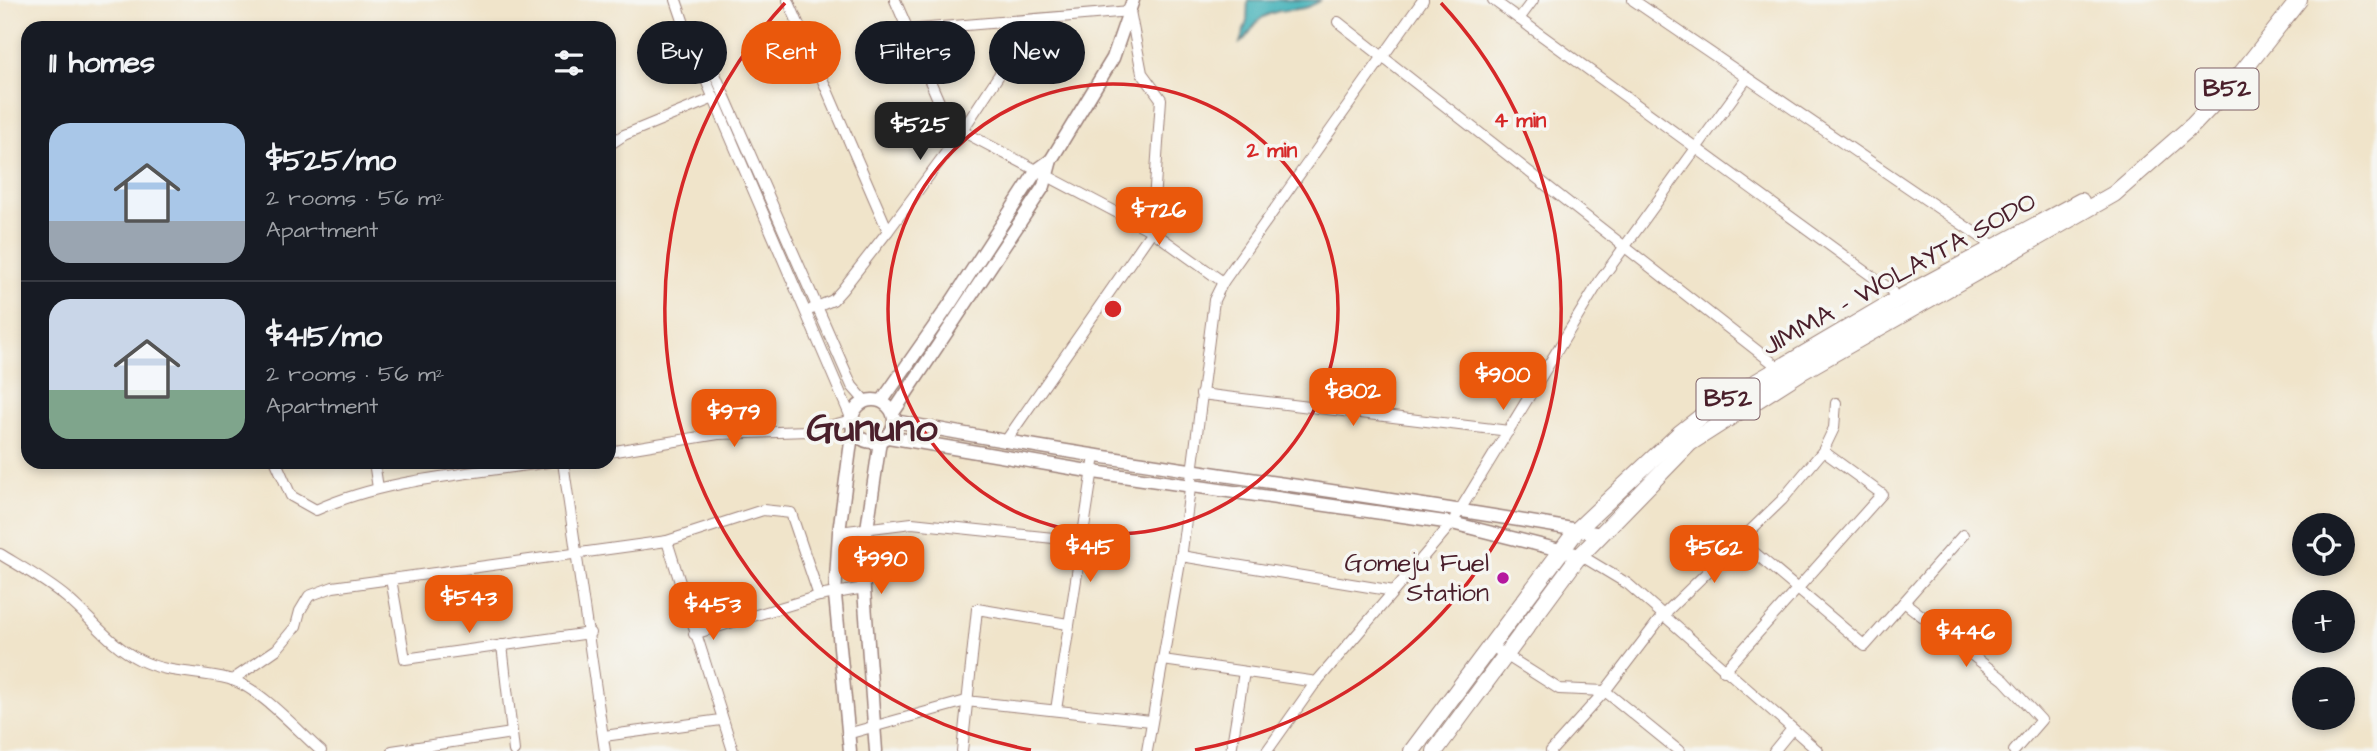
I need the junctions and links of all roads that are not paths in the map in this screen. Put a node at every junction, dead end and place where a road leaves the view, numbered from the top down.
1 (678, 0) edge
2 (788, 0) edge
3 (895, 0) edge
4 (1423, 0) edge
5 (1493, 0) edge
6 (1533, 0) edge
7 (1633, 0) edge
8 (2299, 0) edge
9 (1132, 5) edge
10 (1036, 19) junction
11 (1519, 19) junction
12 (686, 21) edge
13 (903, 21) edge
14 (1338, 22) dead end
15 (975, 24) edge
16 (1382, 56) junction
17 (1747, 78) junction
18 (708, 84) edge
19 (720, 84) edge
20 (931, 84) edge
21 (714, 98) junction
22 (962, 131) junction
23 (616, 140) edge
24 (1697, 146) junction
25 (1051, 160) junction
26 (1037, 170) junction
27 (1049, 177) junction
28 (1011, 211) junction
29 (1023, 218) junction
30 (888, 231) junction
31 (1152, 231) junction
32 (991, 242) junction
33 (1625, 247) junction
34 (1003, 249) junction
35 (2001, 251) junction
36 (1223, 282) junction
37 (1896, 300) junction
38 (957, 305) junction
39 (818, 307) junction
40 (806, 312) junction
41 (1778, 368) junction
42 (1201, 394) junction
43 (865, 401) junction
44 (882, 401) junction
45 (1836, 403) dead end
46 (894, 417) junction
47 (852, 424) junction
48 (1509, 431) junction
49 (884, 439) junction
50 (1005, 442) junction
51 (616, 451) edge
52 (1824, 451) junction
53 (1095, 456) junction
54 (279, 469) edge
55 (375, 469) edge
56 (502, 469) edge
57 (564, 469) edge
58 (1191, 470) junction
59 (1094, 472) junction
60 (1191, 484) junction
61 (378, 488) junction
62 (1460, 510) junction
63 (1452, 523) junction
64 (867, 528) junction
65 (1577, 530) junction
66 (839, 532) junction
67 (1601, 534) junction
68 (1963, 535) dead end
69 (667, 541) junction
70 (1082, 541) junction
71 (1563, 551) junction
72 (579, 553) junction
73 (1726, 553) junction
74 (0, 554) edge
75 (1580, 555) junction
76 (1181, 556) junction
77 (391, 579) junction
78 (864, 588) junction
79 (1798, 590) junction
80 (1394, 591) junction
81 (835, 595) junction
82 (819, 596) junction
83 (1904, 602) junction
84 (1663, 615) junction
85 (1068, 624) junction
86 (590, 633) junction
87 (694, 634) junction
88 (502, 645) junction
89 (1499, 651) junction
90 (1163, 660) junction
91 (1724, 671) junction
92 (1244, 672) junction
93 (232, 680) junction
94 (1317, 682) junction
95 (1605, 691) junction
96 (967, 701) junction
97 (1056, 710) junction
98 (721, 720) junction
99 (1151, 721) junction
100 (875, 727) junction
101 (1791, 729) junction
102 (512, 733) junction
103 (847, 734) junction
104 (604, 736) junction
105 (1667, 747) edge
106 (423, 748) edge
107 (1419, 748) edge
108 (321, 751) edge
109 (393, 751) edge
110 (514, 751) edge
111 (605, 751) edge
112 (733, 751) edge
113 (850, 751) edge
114 (876, 751) edge
115 (962, 751) edge
116 (1147, 751) edge
117 (1231, 751) edge
118 (1267, 751) edge
119 (1435, 751) edge
120 (1551, 751) edge
121 (1679, 751) edge
122 (1774, 751) edge
123 (1818, 751) edge
124 (2014, 751) edge

1 - 12 street
2 - 30 street
3 - 13 street
4 - 16 street
5 - 11 street
6 - 11 street
7 - 17 street
8 - 35 highway, JIMMA - WOLAYTA SODO / B52
9 - 10 street
9 - 25 main road
9 - 31 street
10 - 15 street
10 - 22 street
11 - 24 street
14 - 16 street
16 - 33 street
16 - 36 street
17 - 24 street
17 - 35 street
18 - 21 street
19 - 39 street
20 - 22 street
21 - 23 street
21 - 40 street
22 - 26 street
22 - 30 street
24 - 33 street
24 - 37 street
25 - 26 main road
25 - 27 main road
26 - 27 street
26 - 28 main road
27 - 29 main road
27 - 31 street
28 - 29 main road
28 - 32 main road
29 - 34 main road
30 - 39 street
31 - 36 street
31 - 50 street
32 - 34 main road
32 - 38 main road
33 - 41 street
33 - 48 street
34 - 38 main road
35 - 37 highway, JIMMA - WOLAYTA SODO / B52
35 - 67 highway, JIMMA - WOLAYTA SODO / B52
36 - 42 street
37 - 41 highway, JIMMA - WOLAYTA SODO / B52
38 - 44 main road
38 - 46 main road
39 - 40 street
39 - 43 street
40 - 47 street
41 - 65 highway, JIMMA - WOLAYTA SODO / B52
42 - 48 street
42 - 58 street
43 - 44 main road
43 - 47 main road
44 - 46 main road
45 - 52 street
46 - 49 main road
46 - 50 main road
47 - 49 main road
47 - 51 street
47 - 66 main road
48 - 62 street
49 - 59 main road
49 - 64 main road
50 - 53 main road
52 - 73 street
52 - 79 street
53 - 58 main road
53 - 59 street
54 - 61 street
55 - 61 street
56 - 61 street
57 - 72 street
58 - 60 street
58 - 62 main road
59 - 60 main road
59 - 70 street
60 - 63 main road
60 - 76 street
62 - 63 street
62 - 65 main road
63 - 71 main road
63 - 80 street
64 - 66 street
64 - 70 street
64 - 78 main road
65 - 67 main road
65 - 71 highway, JIMMA - WOLAYTA SODO / B52
66 - 81 main road
67 - 75 highway, JIMMA - WOLAYTA SODO / B52
68 - 83 street
69 - 72 street
69 - 82 street
69 - 87 street
70 - 85 street
71 - 75 main road
71 - 89 highway, JIMMA - WOLAYTA SODO / B52
72 - 77 street
72 - 86 street
73 - 79 street
73 - 84 street
74 - 93 street
75 - 84 street
75 - 89 highway, JIMMA - WOLAYTA SODO / B52
76 - 80 street
76 - 90 street
77 - 88 street
77 - 93 street
78 - 81 street
78 - 100 main road
79 - 83 street
79 - 91 street
80 - 94 street
81 - 82 street
81 - 103 main road
82 - 87 street
83 - 124 street
84 - 91 street
84 - 95 street
85 - 96 street
85 - 97 street
86 - 88 street
86 - 104 street
87 - 98 street
88 - 102 street
89 - 95 street
89 - 107 highway, JIMMA - WOLAYTA SODO / B52
89 - 119 highway, JIMMA - WOLAYTA SODO / B52
90 - 92 street
90 - 99 street
91 - 101 street
92 - 94 street
92 - 117 street
93 - 108 street
94 - 118 street
95 - 105 street
95 - 120 street
96 - 97 street
96 - 100 street
96 - 115 street
97 - 99 street
98 - 104 street
98 - 112 street
99 - 116 street
100 - 103 street
100 - 114 main road
101 - 122 street
101 - 123 street
102 - 106 street
102 - 110 street
103 - 113 main road
104 - 111 street
105 - 121 street
106 - 109 street

